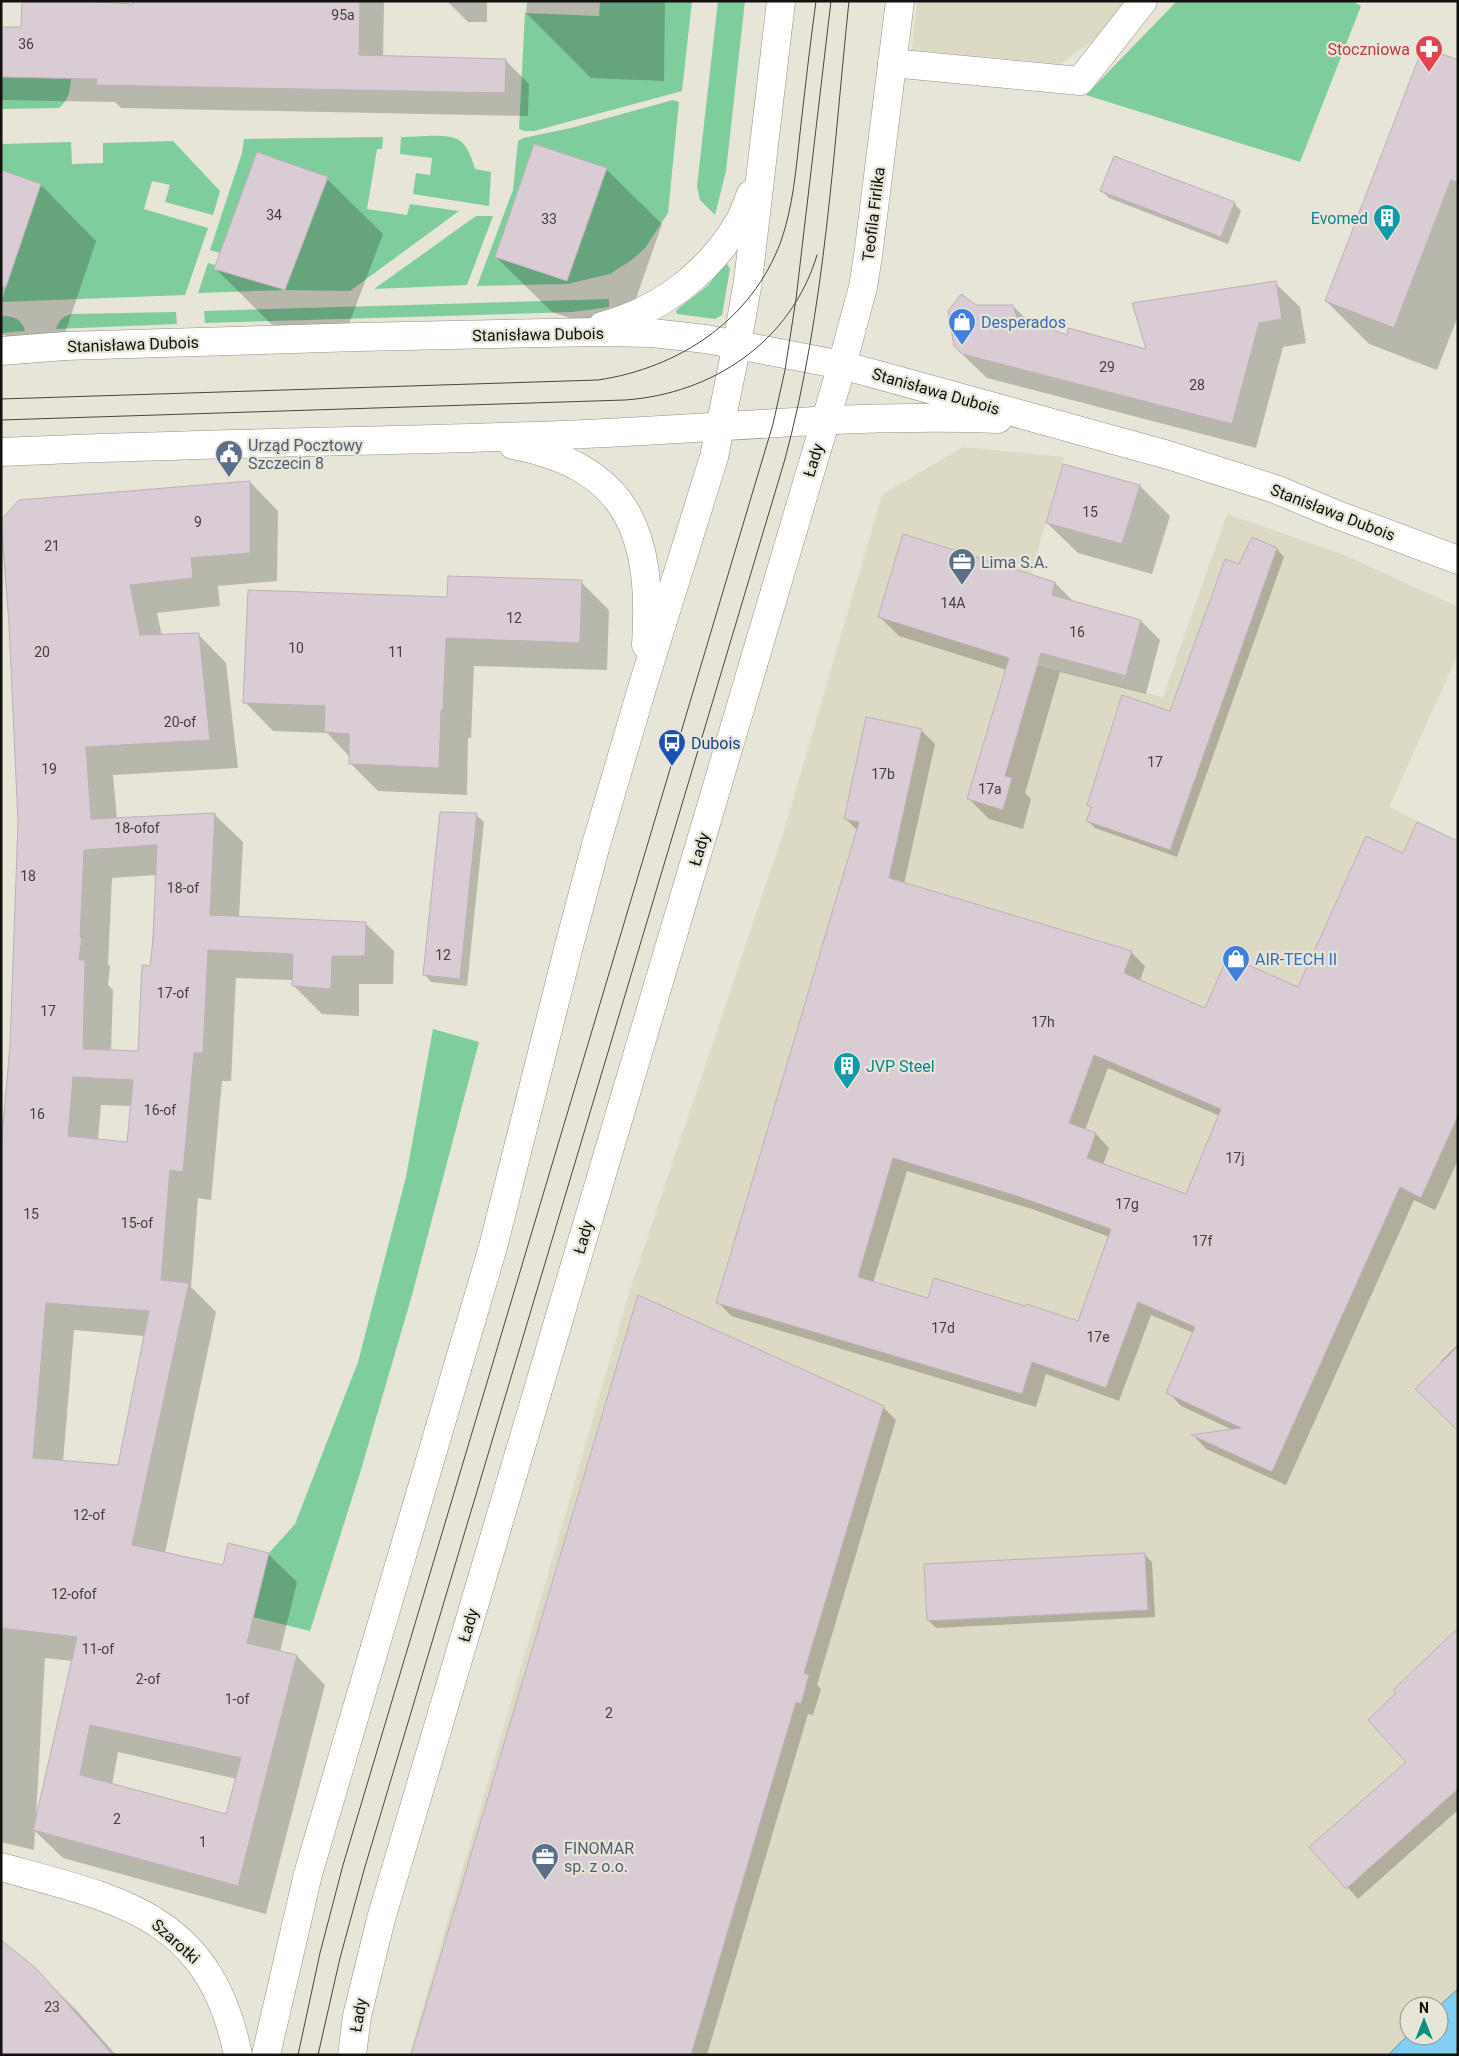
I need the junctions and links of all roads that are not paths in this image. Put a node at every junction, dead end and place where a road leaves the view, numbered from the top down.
1 (781, 1) edge
2 (900, 1) edge
3 (1143, 1) edge
4 (892, 63) junction
5 (761, 164) junction
6 (565, 333) junction
7 (737, 344) junction
8 (1, 351) edge
9 (842, 365) junction
10 (824, 422) junction
11 (721, 427) junction
12 (1064, 427) junction
13 (455, 438) junction
14 (1, 452) edge
15 (1458, 560) edge
16 (642, 688) junction
17 (1, 1867) edge
18 (238, 2055) edge
19 (266, 2055) edge
20 (352, 2055) edge

1 - 5 street
2 - 4 street, Teofila Firlika
3 - 4 street
4 - 9 street, Teofila Firlika
5 - 6 street
5 - 7 street
6 - 7 street, Stanisława Dubois
6 - 8 street, Stanisława Dubois
7 - 9 street, Stanisława Dubois
7 - 11 street
9 - 10 street, Teofila Firlika
9 - 12 street, Stanisława Dubois
10 - 11 street, Stanisława Dubois
10 - 12 street, Stanisława Dubois
10 - 20 street, Łady
11 - 13 street, Stanisława Dubois
11 - 16 street
12 - 15 street, Stanisława Dubois
13 - 14 street, Stanisława Dubois
13 - 16 street
16 - 19 street
17 - 18 street, Szarotki

